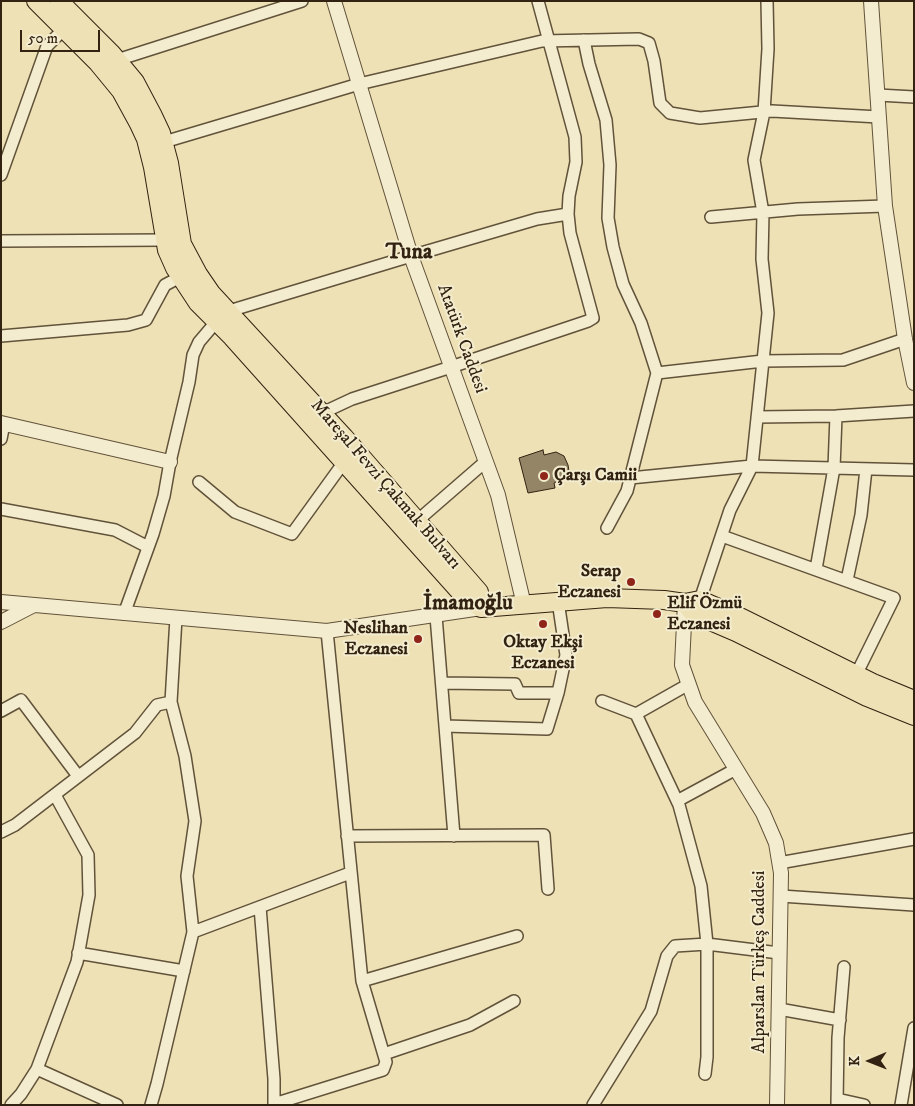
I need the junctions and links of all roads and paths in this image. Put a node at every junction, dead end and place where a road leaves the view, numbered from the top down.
1 (36, 1) edge
2 (59, 1) edge
3 (302, 1) edge
4 (334, 1) edge
5 (538, 1) edge
6 (767, 1) edge
7 (871, 1) edge
8 (64, 29) junction
9 (584, 40) junction
10 (548, 41) junction
11 (111, 66) junction
12 (359, 84) junction
13 (878, 96) junction
14 (914, 97) edge
15 (764, 112) junction
16 (879, 117) junction
17 (164, 142) junction
18 (2, 170) edge
19 (885, 206) junction
20 (763, 213) junction
21 (568, 214) junction
22 (711, 217) dead end
23 (165, 240) junction
24 (1, 241) edge
25 (410, 256) junction
26 (180, 277) junction
27 (223, 317) junction
28 (1, 336) edge
29 (905, 339) junction
30 (763, 361) junction
31 (451, 367) junction
32 (657, 374) junction
33 (914, 383) edge
34 (322, 412) junction
35 (914, 412) edge
36 (836, 416) junction
37 (757, 417) junction
38 (3, 423) edge
39 (1, 439) edge
40 (170, 462) junction
41 (344, 462) junction
42 (485, 462) junction
43 (752, 466) junction
44 (834, 468) junction
45 (866, 469) junction
46 (914, 470) edge
47 (630, 478) junction
48 (199, 482) dead end
49 (1, 508) edge
50 (416, 521) junction
51 (607, 528) dead end
52 (722, 536) junction
53 (148, 547) junction
54 (816, 570) junction
55 (847, 580) junction
56 (564, 601) junction
57 (1, 602) edge
58 (692, 602) junction
59 (524, 605) junction
60 (32, 606) junction
61 (482, 608) junction
62 (124, 614) junction
63 (436, 616) junction
64 (176, 618) junction
65 (1, 622) edge
66 (327, 631) junction
67 (856, 675) junction
68 (442, 683) junction
69 (689, 684) junction
70 (558, 693) junction
71 (914, 700) edge
72 (602, 701) dead end
73 (170, 702) junction
74 (1, 711) edge
75 (636, 714) junction
76 (914, 716) edge
77 (445, 726) junction
78 (736, 769) junction
79 (78, 776) junction
80 (55, 795) junction
81 (677, 801) junction
82 (1, 832) edge
83 (347, 836) junction
84 (454, 836) junction
85 (914, 839) edge
86 (779, 863) junction
87 (350, 873) junction
88 (548, 889) dead end
89 (781, 896) junction
90 (914, 905) edge
91 (260, 907) junction
92 (193, 932) junction
93 (517, 936) dead end
94 (707, 944) junction
95 (78, 953) junction
96 (780, 953) junction
97 (844, 967) dead end
98 (184, 971) junction
99 (362, 981) junction
100 (514, 1000) dead end
101 (778, 1009) junction
102 (840, 1020) junction
103 (914, 1028) edge
104 (384, 1054) junction
105 (37, 1069) junction
106 (705, 1074) dead end
107 (837, 1102) edge
108 (274, 1104) edge
109 (10, 1105) edge
110 (117, 1105) edge
111 (151, 1105) edge
112 (593, 1105) edge
113 (777, 1105) edge
114 (864, 1105) edge
115 (900, 1105) edge

1 - 8 main road, Mareşal Fevzi Çakmak Bulvarı
2 - 11 main road, Mareşal Fevzi Çakmak Bulvarı
3 - 11 street
4 - 12 street, Atatürk Caddesi
5 - 10 street
6 - 15 street
7 - 13 street
8 - 11 main road, Mareşal Fevzi Çakmak Bulvarı
8 - 18 street
9 - 10 street
9 - 15 street
9 - 32 street
10 - 12 street
10 - 21 street
11 - 17 main road, Mareşal Fevzi Çakmak Bulvarı
11 - 23 main road, Mareşal Fevzi Çakmak Bulvarı
12 - 17 street
12 - 25 street, Atatürk Caddesi
13 - 14 street
13 - 16 street
15 - 16 street
15 - 20 street
16 - 19 street
17 - 27 main road, Mareşal Fevzi Çakmak Bulvarı
19 - 20 street
19 - 29 street
20 - 22 street
20 - 30 street
21 - 25 street
21 - 31 street
23 - 24 street
23 - 26 main road, Mareşal Fevzi Çakmak Bulvarı
25 - 27 street
25 - 31 street, Atatürk Caddesi
26 - 27 main road, Mareşal Fevzi Çakmak Bulvarı
26 - 28 street
27 - 34 main road, Mareşal Fevzi Çakmak Bulvarı
27 - 40 street
27 - 41 main road, Mareşal Fevzi Çakmak Bulvarı
29 - 30 street
29 - 33 street
30 - 32 street
30 - 37 street
31 - 34 street
31 - 42 street, Atatürk Caddesi
32 - 47 street
34 - 50 main road, Mareşal Fevzi Çakmak Bulvarı
35 - 36 street
36 - 37 street
36 - 44 street
37 - 43 street
38 - 39 street
38 - 40 street
40 - 53 street
41 - 48 street
41 - 61 main road, Mareşal Fevzi Çakmak Bulvarı
42 - 50 street
42 - 59 street, Atatürk Caddesi
43 - 44 street
43 - 47 street
43 - 52 street
44 - 45 street
44 - 54 street
45 - 46 street
45 - 55 street
47 - 51 street
49 - 53 street
50 - 61 main road, Mareşal Fevzi Çakmak Bulvarı
52 - 54 street
52 - 58 street
53 - 62 street
54 - 55 street
55 - 67 street
56 - 58 main road
56 - 59 main road
56 - 70 street
57 - 60 street
58 - 67 main road
58 - 69 street, Alparslan Türkeş Caddesi
58 - 76 main road
59 - 61 main road
60 - 62 street
60 - 65 street
61 - 63 street
62 - 64 street
63 - 66 street
63 - 68 street
64 - 66 street
64 - 73 street
66 - 83 street
67 - 71 main road
68 - 70 street
68 - 77 street
69 - 75 street
69 - 78 street, Alparslan Türkeş Caddesi
70 - 77 street
72 - 75 street
73 - 79 street
73 - 92 street
74 - 79 street
75 - 81 street
77 - 84 street
78 - 81 street
78 - 86 street, Alparslan Türkeş Caddesi
79 - 80 street
80 - 82 street
80 - 95 street
81 - 94 street
83 - 84 street
83 - 87 street
84 - 88 street
85 - 86 street
86 - 89 street, Alparslan Türkeş Caddesi
87 - 91 street
87 - 99 street
89 - 90 street
89 - 96 street, Alparslan Türkeş Caddesi
91 - 92 street
91 - 108 street
92 - 98 street
93 - 99 street
94 - 96 street
94 - 106 street
94 - 112 street
95 - 98 street
95 - 105 street
96 - 101 street, Alparslan Türkeş Caddesi
97 - 102 street
98 - 111 street
99 - 104 street
100 - 104 street
101 - 102 street
101 - 113 street, Alparslan Türkeş Caddesi
102 - 107 street
103 - 115 street
104 - 108 street
105 - 109 street
105 - 110 street
107 - 114 street

